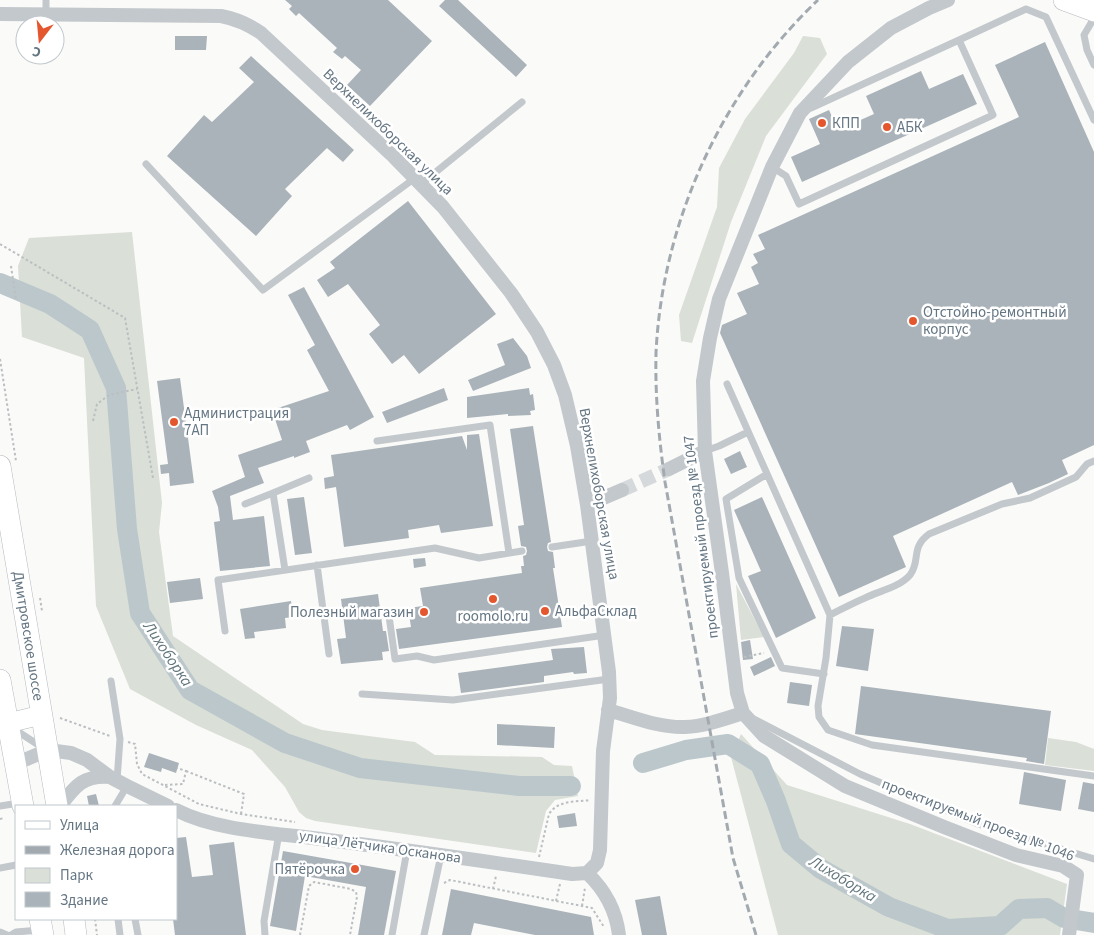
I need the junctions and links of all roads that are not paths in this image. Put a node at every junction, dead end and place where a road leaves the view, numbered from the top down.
1 (948, 0) edge
2 (1064, 0) edge
3 (46, 7) edge
4 (1094, 11) edge
5 (0, 14) edge
6 (1094, 18) edge
7 (959, 40) junction
8 (1094, 64) edge
9 (522, 102) dead end
10 (800, 113) junction
11 (1094, 120) edge
12 (146, 164) dead end
13 (772, 167) junction
14 (418, 181) junction
15 (727, 384) dead end
16 (748, 432) junction
17 (377, 441) dead end
18 (705, 450) junction
19 (1094, 461) edge
20 (8, 466) edge
21 (669, 469) tunnel mouth
22 (767, 474) junction
23 (309, 478) dead end
24 (622, 490) tunnel mouth
25 (274, 493) junction
26 (245, 504) dead end
27 (587, 505) junction
28 (592, 541) junction
29 (552, 547) dead end
30 (522, 552) dead end
31 (509, 554) junction
32 (317, 565) junction
33 (284, 570) junction
34 (830, 615) junction
35 (389, 616) dead end
36 (226, 632) dead end
37 (604, 635) junction
38 (329, 654) dead end
39 (824, 674) junction
40 (609, 679) junction
41 (111, 681) dead end
42 (1, 687) edge
43 (362, 694) dead end
44 (608, 710) junction
45 (743, 713) junction
46 (50, 716) junction
47 (3, 724) edge
48 (48, 750) junction
49 (16, 764) junction
50 (1094, 776) edge
51 (118, 781) junction
52 (22, 804) edge
53 (58, 805) edge
54 (59, 805) edge
55 (115, 805) edge
56 (166, 805) edge
57 (0, 806) edge
58 (178, 811) edge
59 (279, 833) junction
60 (407, 850) junction
61 (441, 855) junction
62 (1094, 858) edge
63 (15, 865) edge
64 (0, 868) edge
65 (587, 873) junction
66 (74, 920) edge
67 (118, 920) edge
68 (135, 920) edge
69 (42, 928) edge
70 (0, 932) edge
71 (7, 935) edge
72 (12, 935) edge
73 (76, 935) edge
74 (120, 935) edge
75 (138, 935) edge
76 (265, 935) edge
77 (392, 935) edge
78 (424, 935) edge
79 (619, 935) edge
80 (1069, 935) edge

1 - 10 street, проектируемый проезд № 1047
2 - 4 main road
3 - 5 street, Верхнелихоборская улица
3 - 14 street, Верхнелихоборская улица
6 - 8 lane
7 - 10 lane
7 - 11 lane
7 - 13 lane
9 - 14 lane
10 - 13 street, проектируемый проезд № 1047
12 - 14 lane
13 - 18 street, проектируемый проезд № 1047
14 - 27 street, Верхнелихоборская улица
15 - 16 lane
16 - 18 lane
16 - 22 lane
17 - 31 lane
18 - 21 street
18 - 45 street, проектируемый проезд № 1047
19 - 34 lane
20 - 46 main road, Дмитровское шоссе
22 - 34 lane
22 - 39 lane
23 - 25 lane
24 - 27 street
25 - 26 lane
25 - 33 lane
27 - 28 street, Верхнелихоборская улица
28 - 29 lane
28 - 37 street, Верхнелихоборская улица
30 - 31 lane
31 - 32 lane
32 - 33 lane
32 - 38 lane
33 - 36 lane
34 - 39 lane
35 - 37 lane
37 - 40 street, Верхнелихоборская улица
39 - 50 lane
40 - 43 lane
40 - 44 street, Верхнелихоборская улица
41 - 51 lane
42 - 47 main road
44 - 45 street
44 - 65 street, Верхнелихоборская улица
45 - 62 lane
45 - 80 street, проектируемый проезд № 1046
46 - 47 main road
46 - 48 main road, Дмитровское шоссе
47 - 48 lane
47 - 49 main road
48 - 49 street
48 - 51 street
48 - 53 main road, Дмитровское шоссе
49 - 52 main road
51 - 54 street
51 - 55 lane
51 - 56 street
52 - 57 lane
58 - 59 street, улица Лётчика Осканова
59 - 60 street, улица Лётчика Осканова
59 - 76 lane
60 - 61 street, улица Лётчика Осканова
60 - 77 lane
61 - 65 street, улица Лётчика Осканова
61 - 78 lane
63 - 64 lane
65 - 79 street
66 - 73 main road
67 - 74 lane
68 - 75 lane
69 - 72 lane
70 - 71 lane

